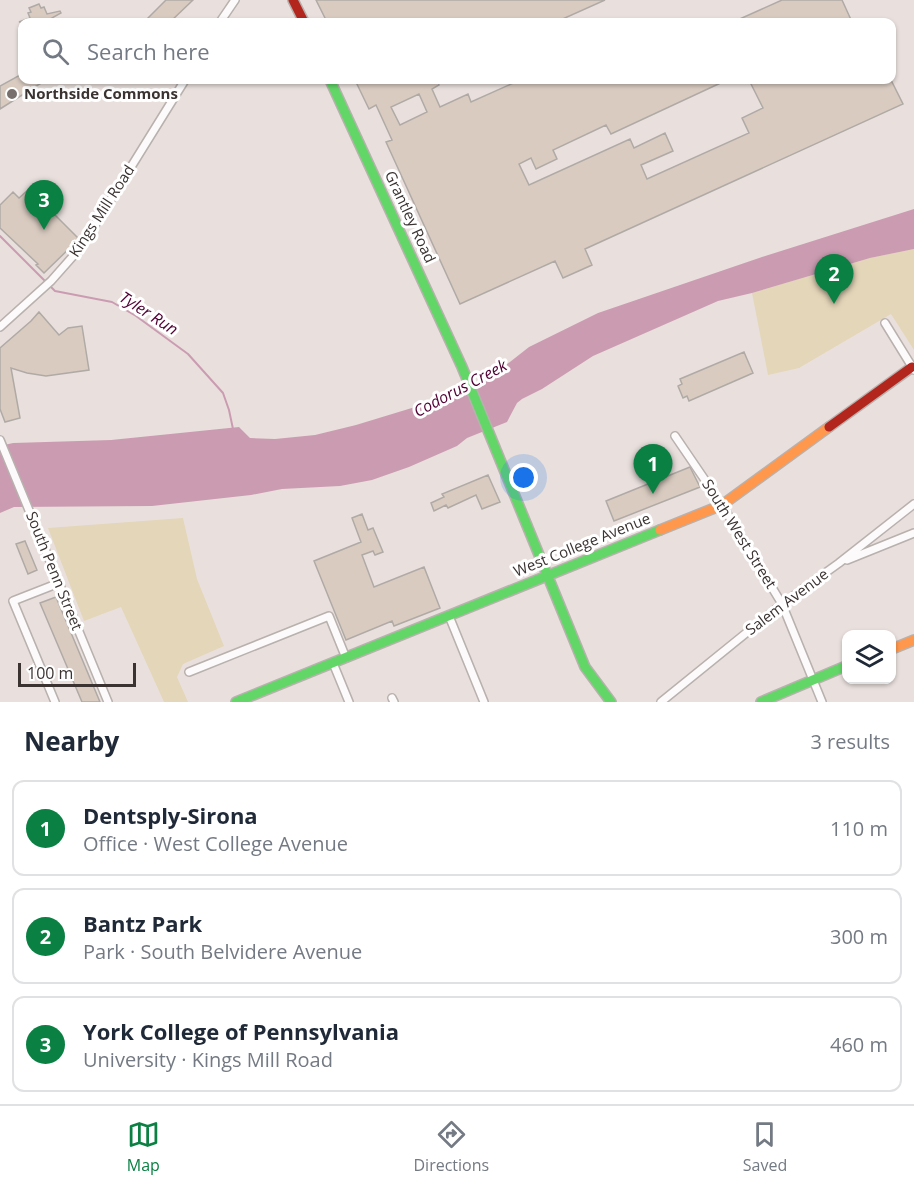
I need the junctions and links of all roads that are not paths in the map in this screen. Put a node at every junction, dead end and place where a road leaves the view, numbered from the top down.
1 (235, 0) edge
2 (293, 0) edge
3 (223, 18) edge
4 (302, 18) edge
5 (183, 84) edge
6 (332, 84) edge
7 (885, 323) dead end
8 (0, 327) edge
9 (913, 368) edge
10 (675, 436) dead end
11 (0, 440) edge
12 (914, 504) edge
13 (722, 505) junction
14 (914, 533) edge
15 (839, 563) junction
16 (546, 575) junction
17 (59, 583) junction
18 (782, 604) junction
19 (449, 616) junction
20 (914, 640) edge
21 (896, 647) edge
22 (346, 658) junction
23 (333, 663) junction
24 (842, 668) edge
25 (189, 672) dead end
26 (812, 680) junction
27 (55, 702) edge
28 (108, 702) edge
29 (236, 702) edge
30 (349, 702) edge
31 (484, 702) edge
32 (611, 702) edge
33 (661, 702) edge
34 (760, 702) edge
35 (822, 702) edge

1 - 3 street
2 - 4 street
5 - 8 street, Kings Mill Road
6 - 16 street, Grantley Road
7 - 9 street
9 - 13 street, West College Avenue
10 - 13 street, South West Street
11 - 17 street, South Penn Street
12 - 15 street, Salem Avenue
13 - 16 street, West College Avenue
13 - 18 street, South West Street
14 - 15 street
15 - 18 street, Salem Avenue
16 - 19 street, West College Avenue
16 - 32 street, Grantley Road
17 - 27 street
17 - 28 street, South Penn Street
18 - 26 street, South West Street
18 - 33 street, Salem Avenue
19 - 22 street, West College Avenue
19 - 31 street
20 - 21 street
22 - 23 street, West College Avenue
22 - 25 street
23 - 29 street, West College Avenue
23 - 30 street
24 - 26 street
26 - 34 street
26 - 35 street, South West Street

